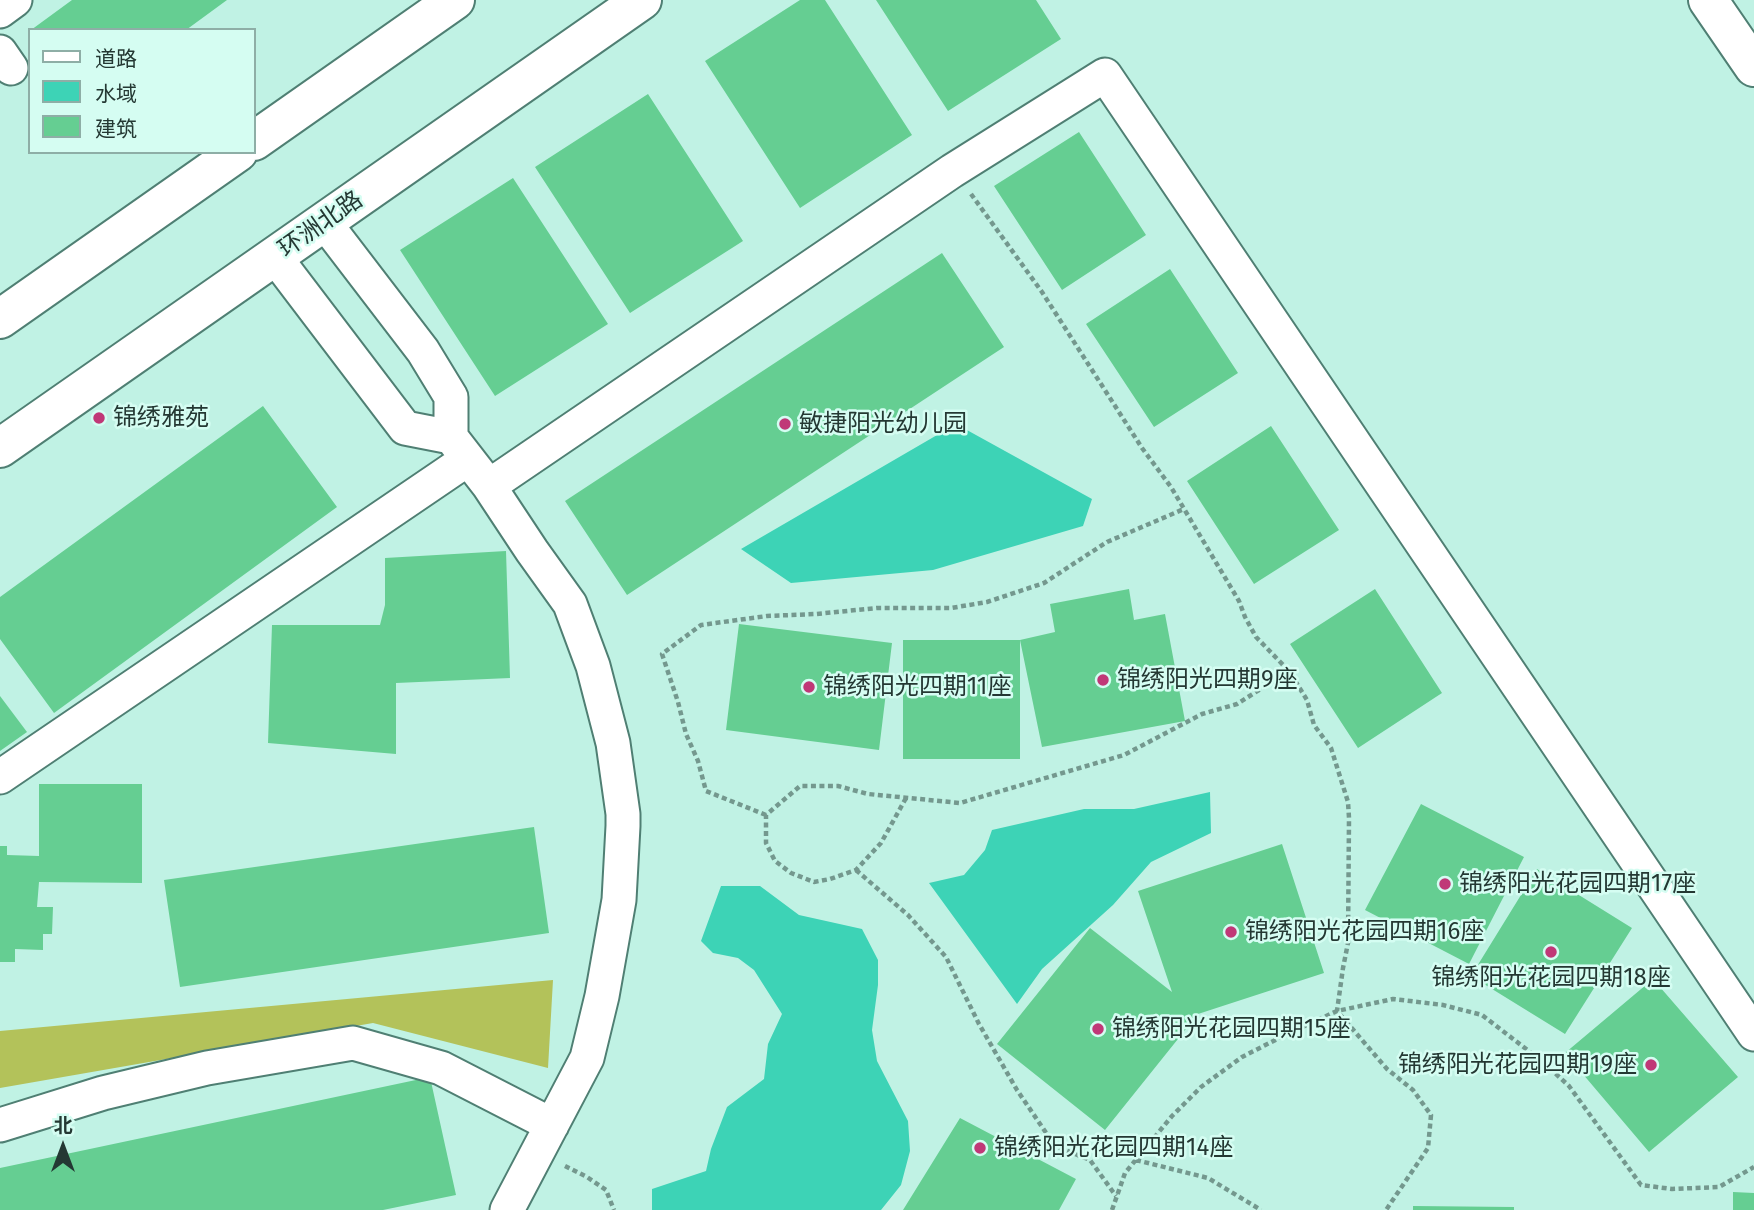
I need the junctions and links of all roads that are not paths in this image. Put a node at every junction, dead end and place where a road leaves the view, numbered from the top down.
1 (15, 0) edge
2 (454, 0) edge
3 (642, 0) edge
4 (1708, 0) edge
5 (0, 11) edge
6 (1754, 67) edge
7 (256, 140) edge
8 (235, 154) edge
9 (325, 223) junction
10 (275, 257) junction
11 (0, 319) edge
12 (0, 448) edge
13 (459, 448) junction
14 (489, 486) junction
15 (0, 777) edge
16 (1754, 1034) edge
17 (0, 1125) edge
18 (545, 1138) junction
19 (507, 1210) edge

1 - 5 street
2 - 7 main road
3 - 9 main road, 环洲北路
4 - 6 main road
8 - 11 main road
9 - 10 main road, 环洲北路
9 - 13 street
10 - 12 main road, 环洲北路
10 - 13 street
13 - 14 street
13 - 15 street
14 - 16 street
14 - 18 street
17 - 18 street
18 - 19 street

